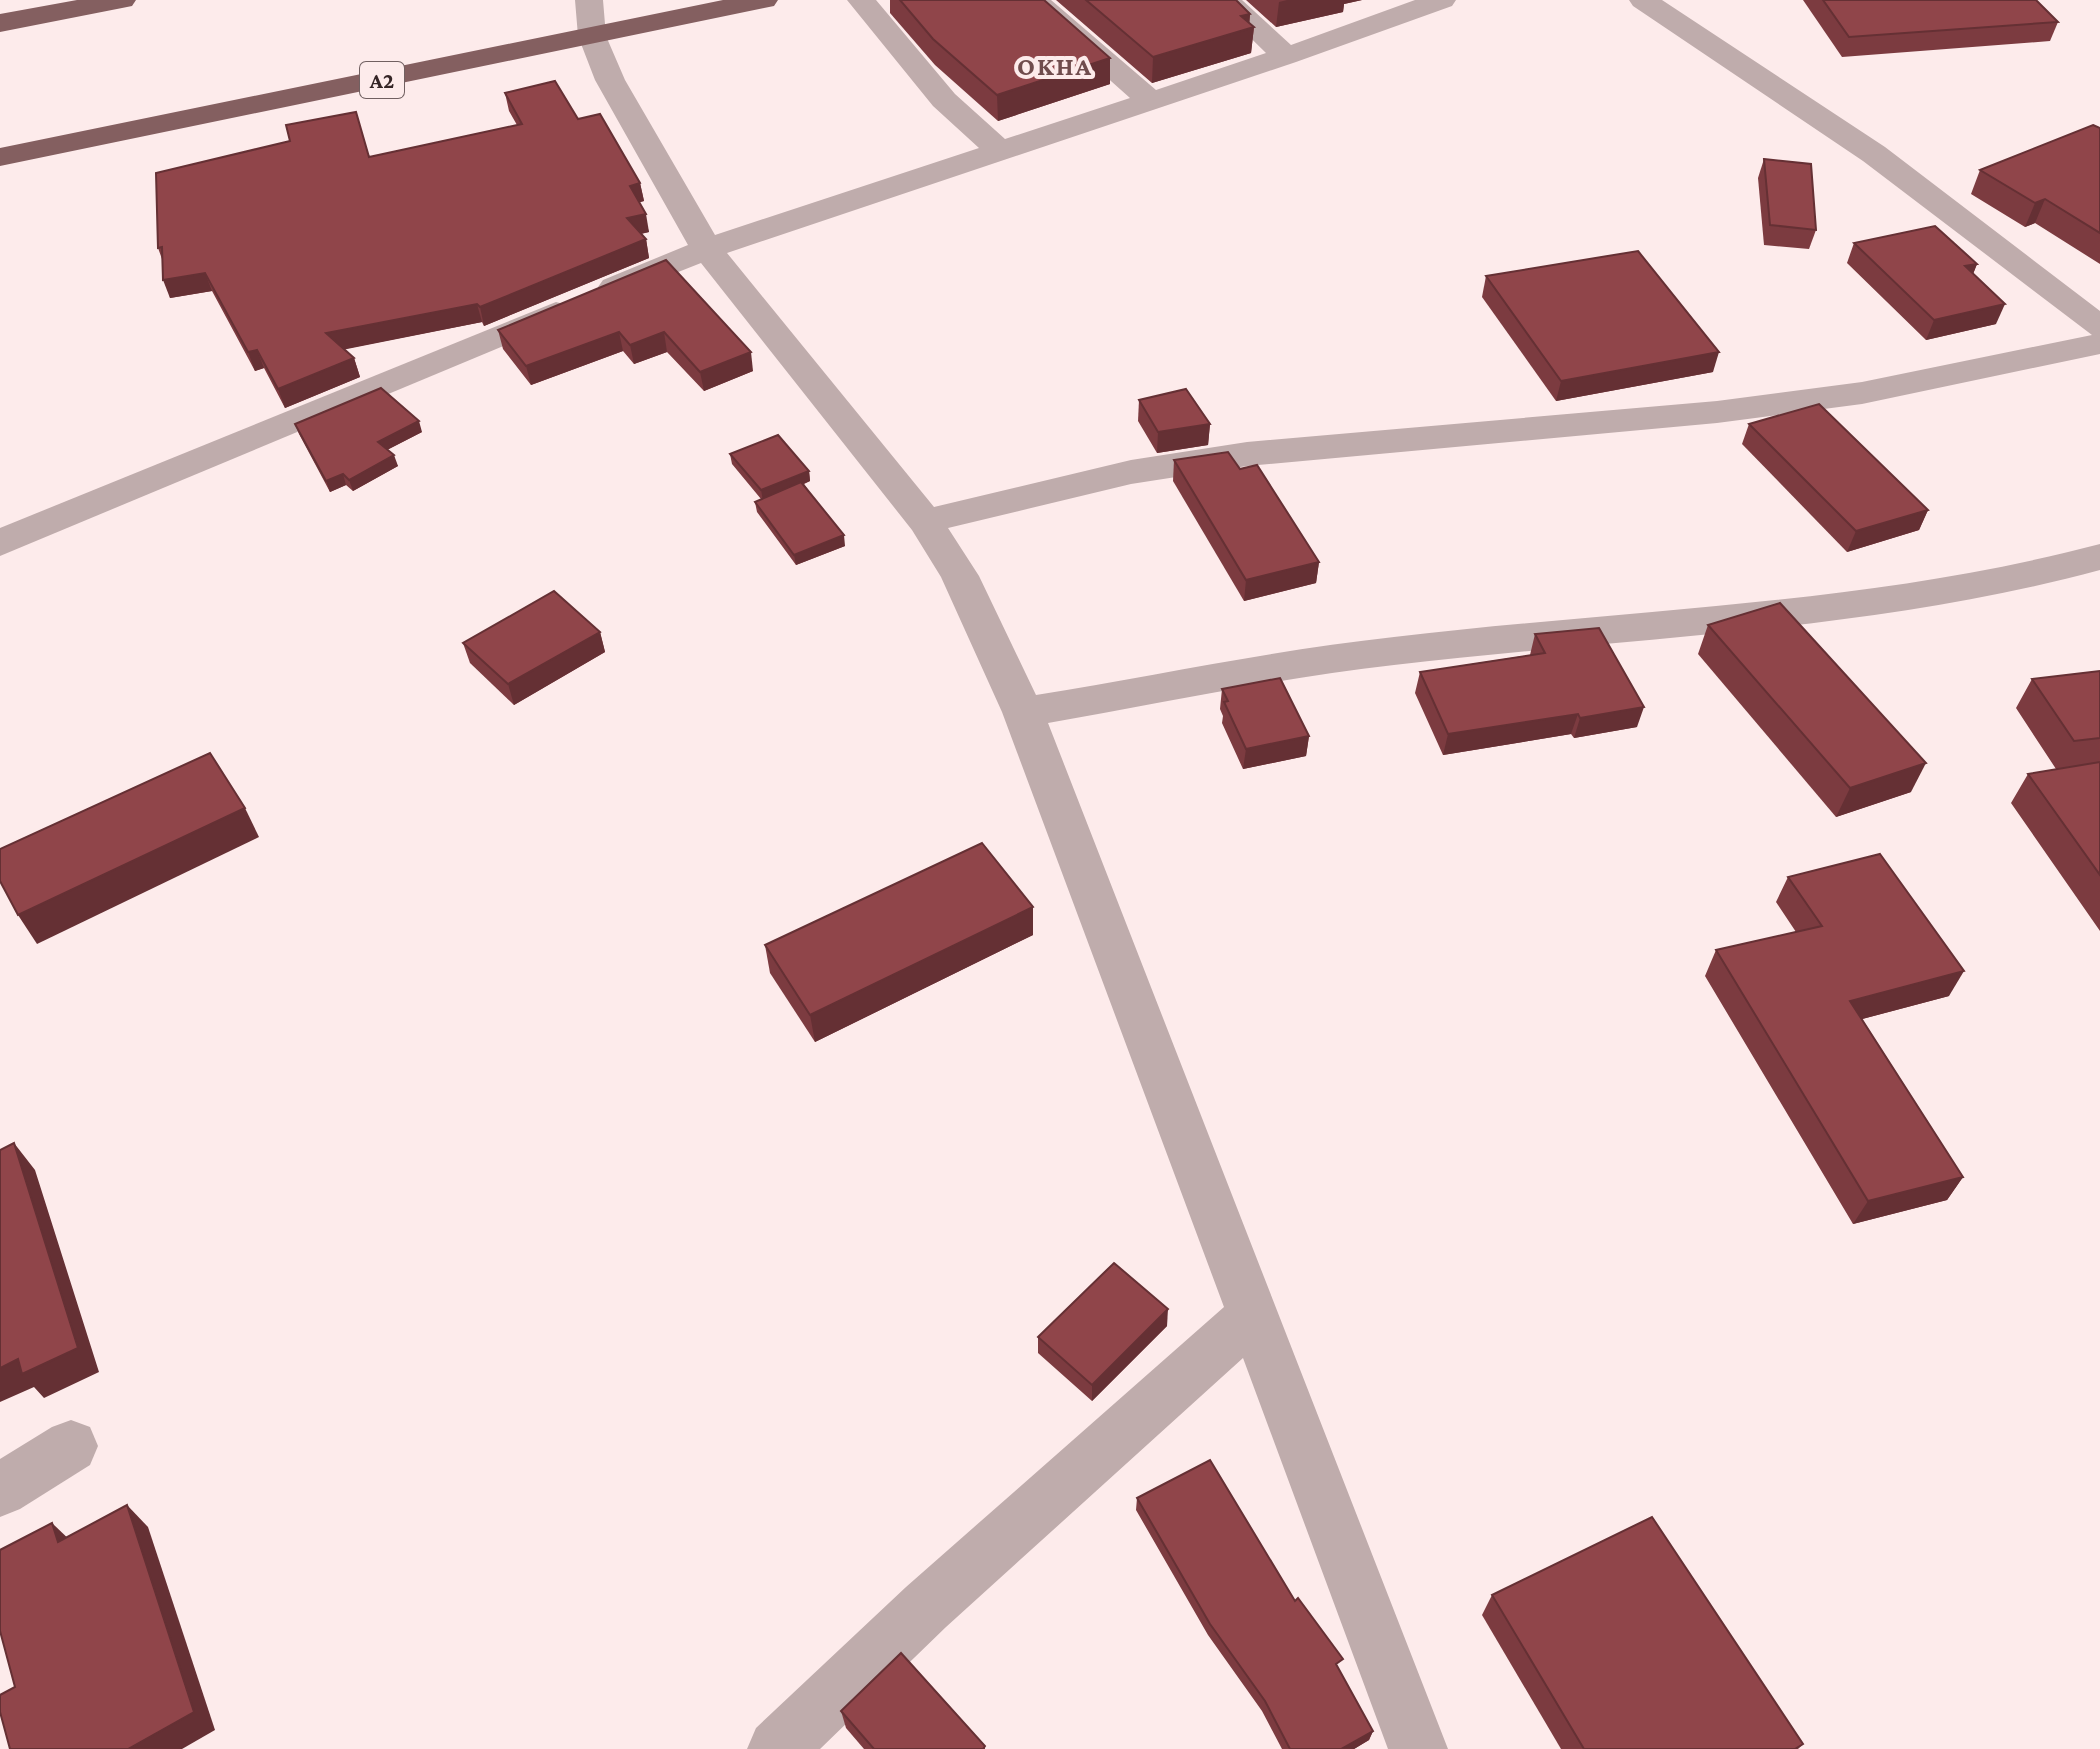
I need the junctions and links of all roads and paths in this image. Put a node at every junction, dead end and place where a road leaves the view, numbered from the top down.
1 (122, 0) edge
2 (764, 0) edge
3 (861, 0) edge
4 (1034, 0) edge
5 (1226, 0) edge
6 (1442, 0) edge
7 (1643, 0) edge
8 (591, 18) edge
9 (0, 23) edge
10 (1286, 56) junction
11 (1151, 101) junction
12 (1000, 151) junction
13 (0, 157) edge
14 (707, 249) junction
15 (2100, 327) edge
16 (2100, 344) edge
17 (925, 521) junction
18 (0, 543) edge
19 (2100, 557) edge
20 (1023, 712) junction
21 (1254, 1314) junction
22 (71, 1446) dead end
23 (0, 1490) edge
24 (777, 1749) edge
25 (1418, 1749) edge

1 - 9 highway
2 - 8 highway, A2
3 - 12 street
4 - 11 street
5 - 10 street
6 - 10 street
7 - 15 street
8 - 13 highway, A2
8 - 14 street
10 - 11 street
11 - 12 street
12 - 14 street
14 - 17 street
14 - 18 street
16 - 17 street
17 - 20 street
19 - 20 street
20 - 21 street
21 - 24 street
21 - 25 street
22 - 23 street

